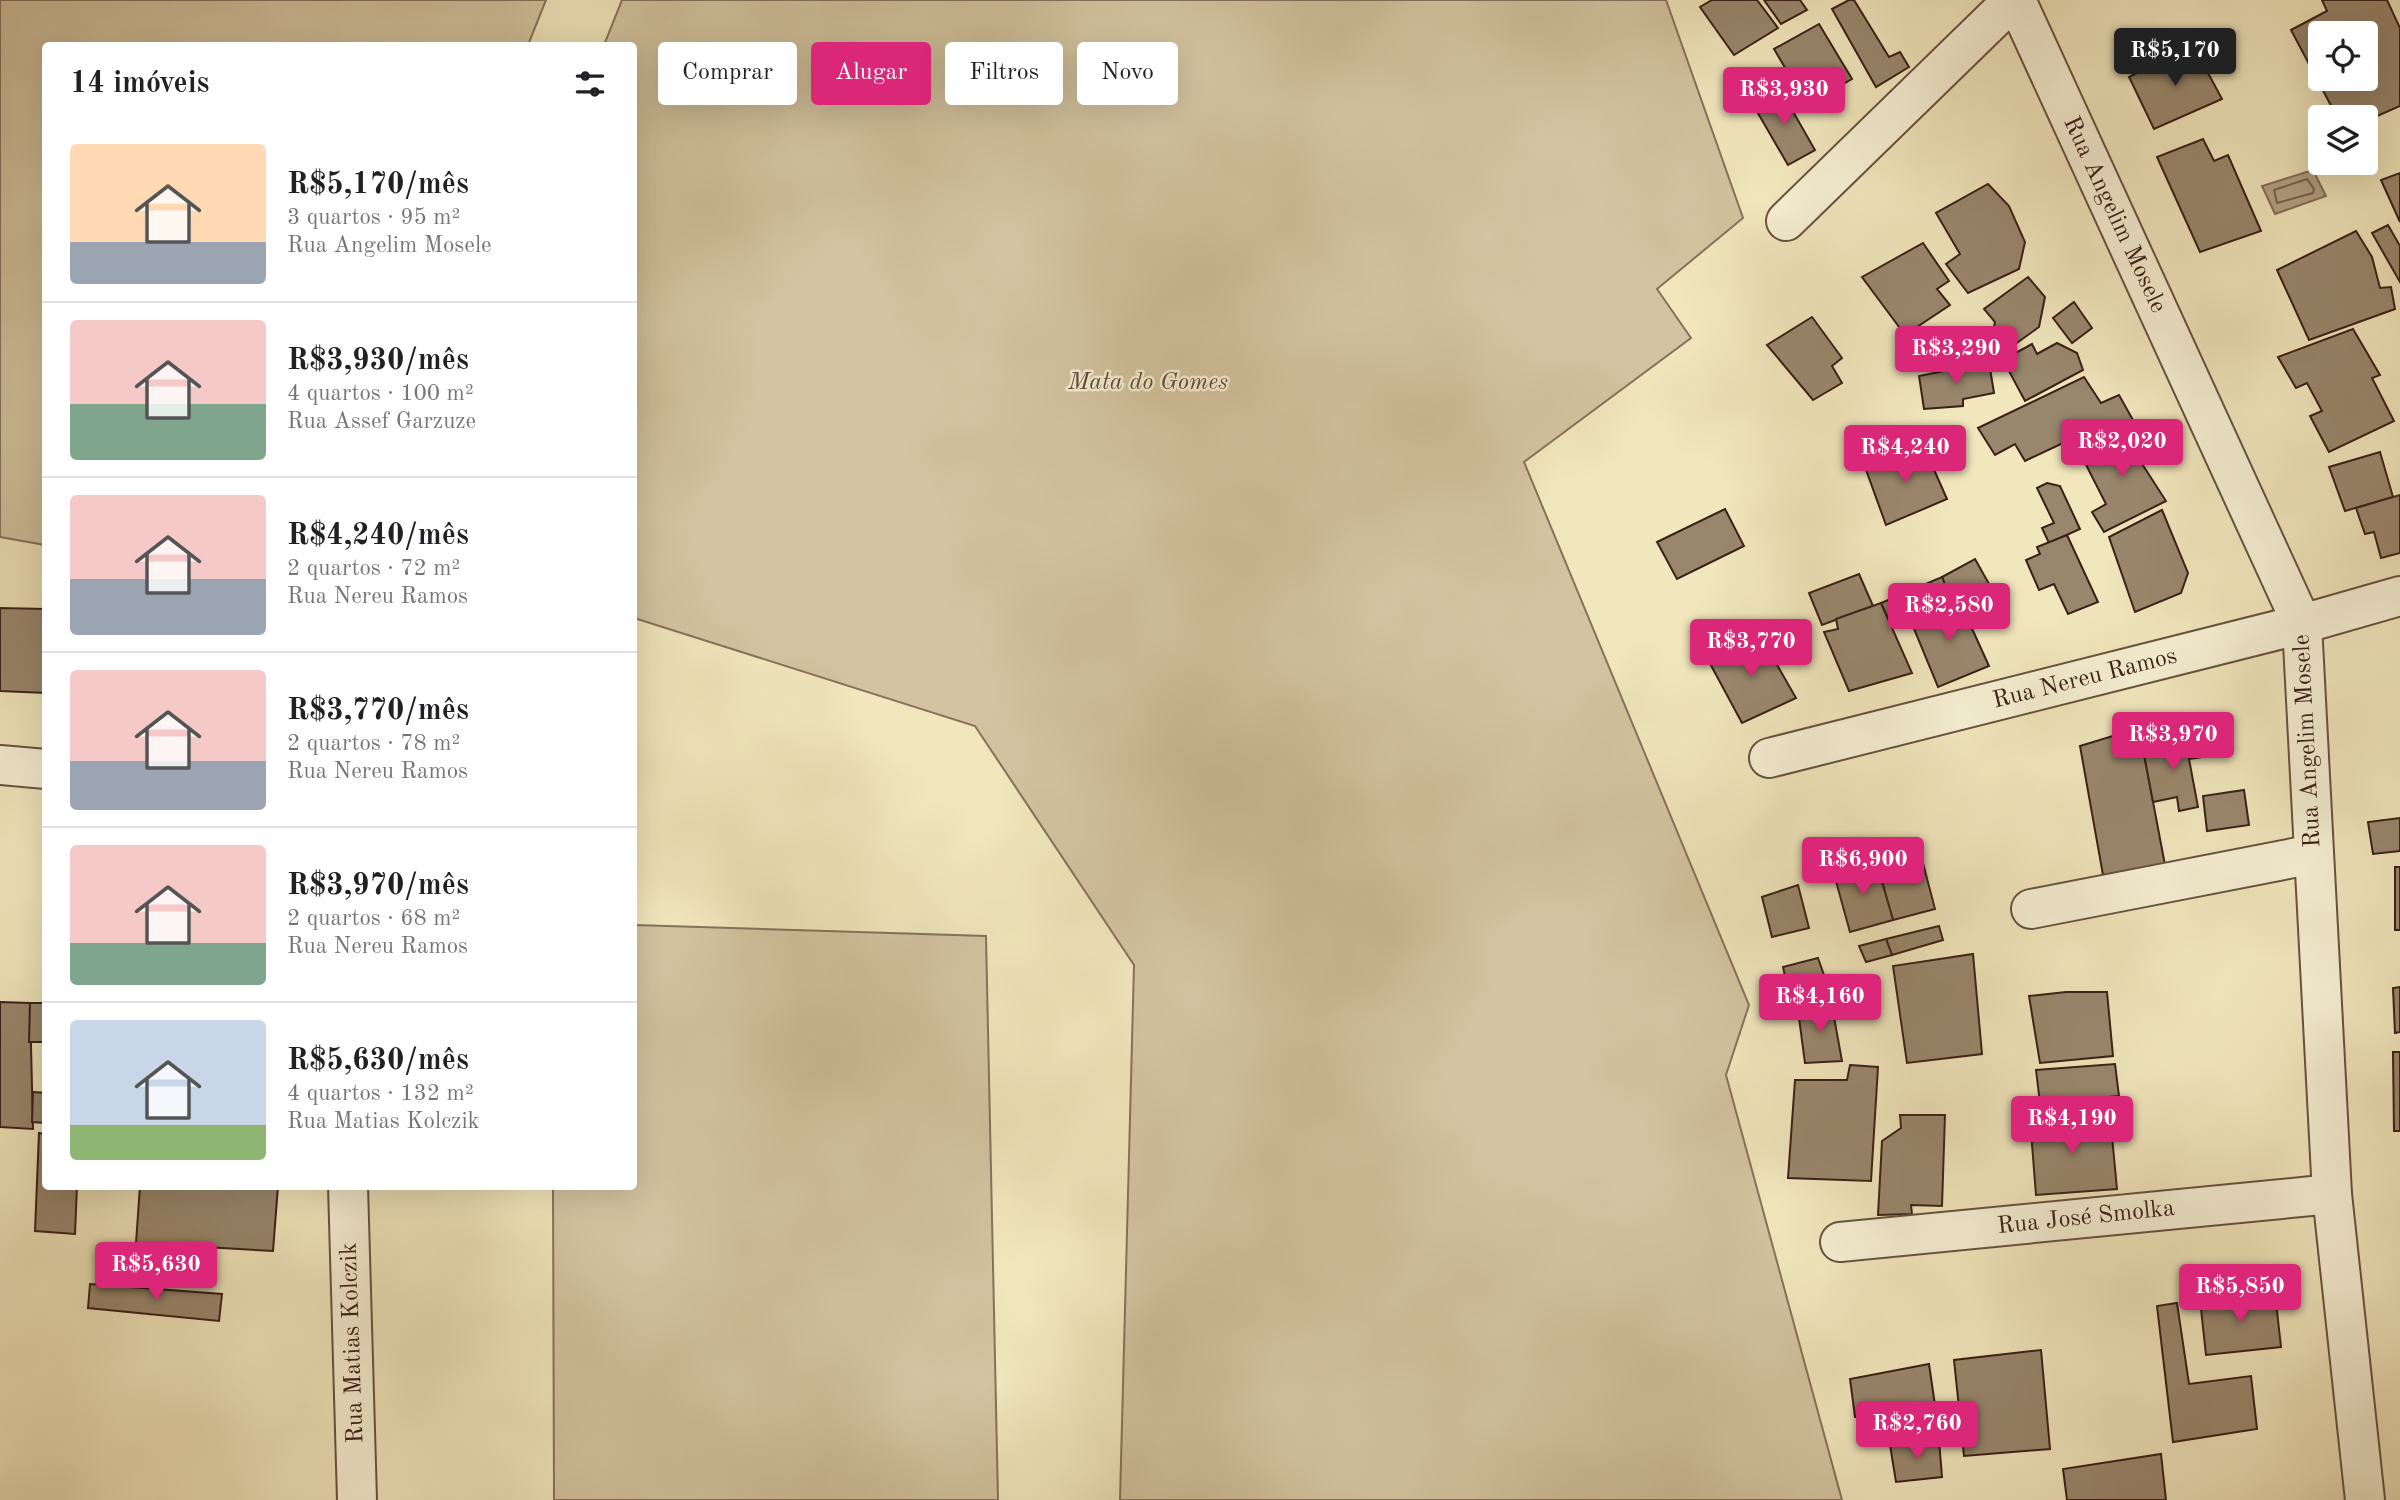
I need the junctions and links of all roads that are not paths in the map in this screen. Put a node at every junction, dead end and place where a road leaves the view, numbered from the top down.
1 (2015, 0) edge
2 (1786, 221) dead end
3 (2400, 596) edge
4 (2302, 624) junction
5 (1769, 758) dead end
6 (0, 765) edge
7 (42, 769) edge
8 (2314, 854) junction
9 (2031, 909) dead end
10 (348, 1190) edge
11 (2332, 1194) junction
12 (1840, 1242) dead end
13 (357, 1500) edge
14 (2365, 1500) edge

1 - 2 street
1 - 4 street, Rua Angelim Mosele
3 - 4 street, Rua Nereu Ramos
4 - 5 street, Rua Nereu Ramos
4 - 8 street, Rua Angelim Mosele
6 - 7 street
8 - 9 street
8 - 11 street, Rua Angelim Mosele
10 - 13 street, Rua Matias Kolczik
11 - 12 street, Rua José Smolka
11 - 14 street, Rua Angelim Mosele

